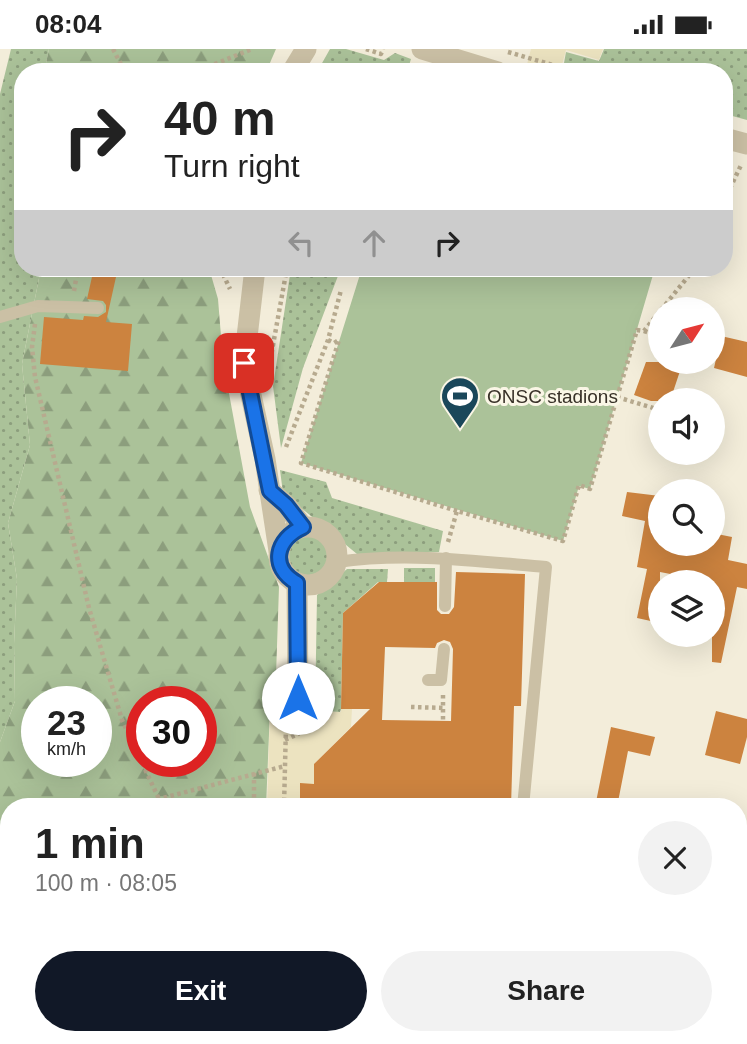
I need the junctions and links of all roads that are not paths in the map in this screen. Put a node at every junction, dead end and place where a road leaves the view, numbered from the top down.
1 (422, 49) edge
2 (468, 63) edge
3 (254, 277) edge
4 (98, 308) dead end
5 (0, 317) edge
6 (270, 491) junction
7 (303, 527) junction
8 (279, 551) junction
9 (446, 558) junction
10 (337, 562) junction
11 (297, 583) junction
12 (445, 606) dead end
13 (443, 649) dead end
14 (434, 680) road end
15 (293, 706) road end
16 (524, 798) edge

1 - 2 street
3 - 6 street
4 - 5 lane
6 - 7 street
6 - 8 street
7 - 8 street
7 - 10 street
8 - 11 street
9 - 10 lane
9 - 12 lane
9 - 16 lane
10 - 11 street
11 - 15 street
13 - 14 lane

